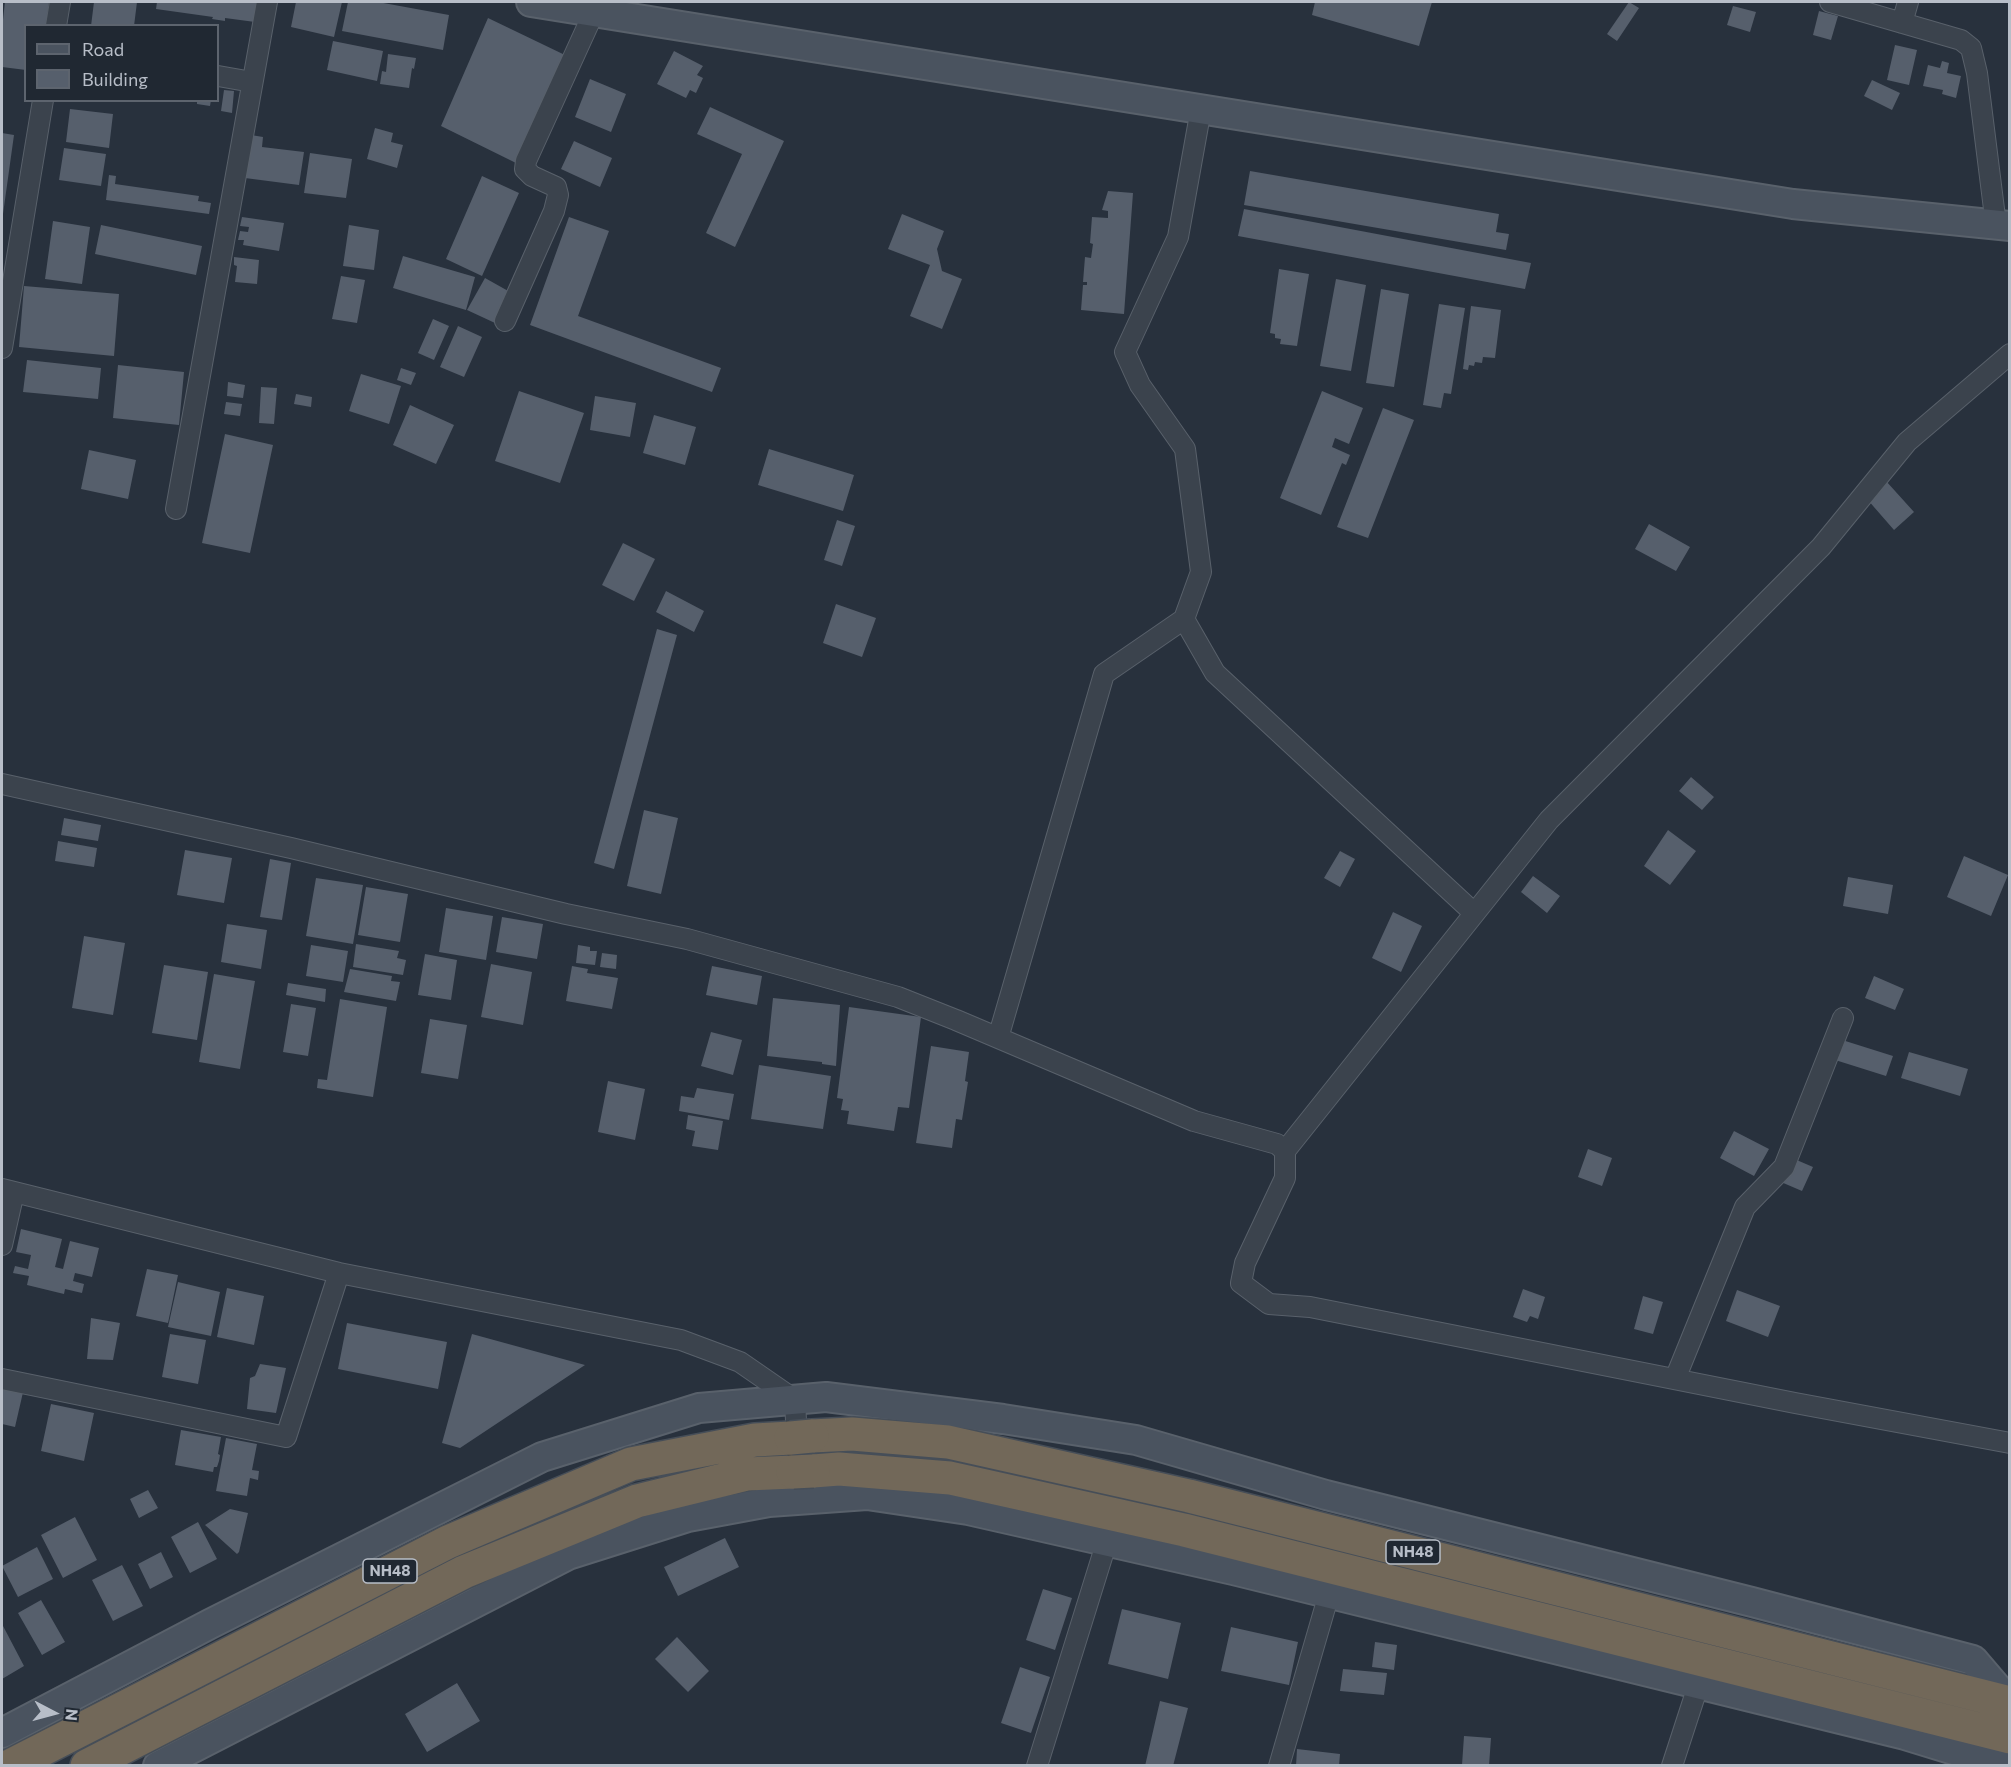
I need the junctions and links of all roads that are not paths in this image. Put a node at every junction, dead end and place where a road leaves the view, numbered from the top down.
1 (60, 2) edge
2 (267, 2) edge
3 (531, 2) edge
4 (1830, 2) edge
5 (1908, 2) edge
6 (594, 12) junction
7 (1902, 23) junction
8 (56, 24) edge
9 (219, 76) edge
10 (252, 82) junction
11 (43, 102) edge
12 (1201, 109) junction
13 (2003, 226) edge
14 (505, 321) dead end
15 (2, 348) edge
16 (2010, 354) edge
17 (176, 509) dead end
18 (1184, 619) junction
19 (2, 784) edge
20 (1474, 913) junction
21 (1844, 1018) dead end
22 (998, 1038) junction
23 (1285, 1151) junction
24 (8, 1191) edge
25 (2, 1245) edge
26 (339, 1272) junction
27 (2, 1379) edge
28 (1675, 1379) junction
29 (795, 1400) junction
30 (2010, 1443) edge
31 (802, 1481) junction
32 (1107, 1541) junction
33 (1329, 1594) junction
34 (1973, 1660) junction
35 (2010, 1670) edge
36 (1698, 1686) junction
37 (2010, 1703) edge
38 (2, 1732) edge
39 (2010, 1737) edge
40 (10, 1766) edge
41 (87, 1766) edge
42 (158, 1766) edge
43 (1037, 1766) edge
44 (1278, 1766) edge
45 (1672, 1766) edge
46 (2006, 1766) edge

1 - 8 street
2 - 10 street
3 - 6 street
4 - 7 street
5 - 7 street
6 - 12 street
6 - 14 street
7 - 13 street
9 - 10 street
10 - 17 street
11 - 15 street
12 - 13 street
12 - 18 street
16 - 20 street
18 - 20 street
18 - 22 street
19 - 22 street
20 - 23 street
21 - 28 street
22 - 23 street
23 - 28 street
24 - 25 street
24 - 26 street
26 - 27 street
26 - 29 street
28 - 30 street
29 - 31 street
29 - 34 street
29 - 38 street
31 - 32 street
31 - 39 highway, NH48
31 - 41 highway, NH48
31 - 42 street
32 - 33 street
32 - 43 street
33 - 36 street
33 - 44 street
34 - 35 street
34 - 37 street
36 - 45 street
36 - 46 street
37 - 40 highway, NH48

